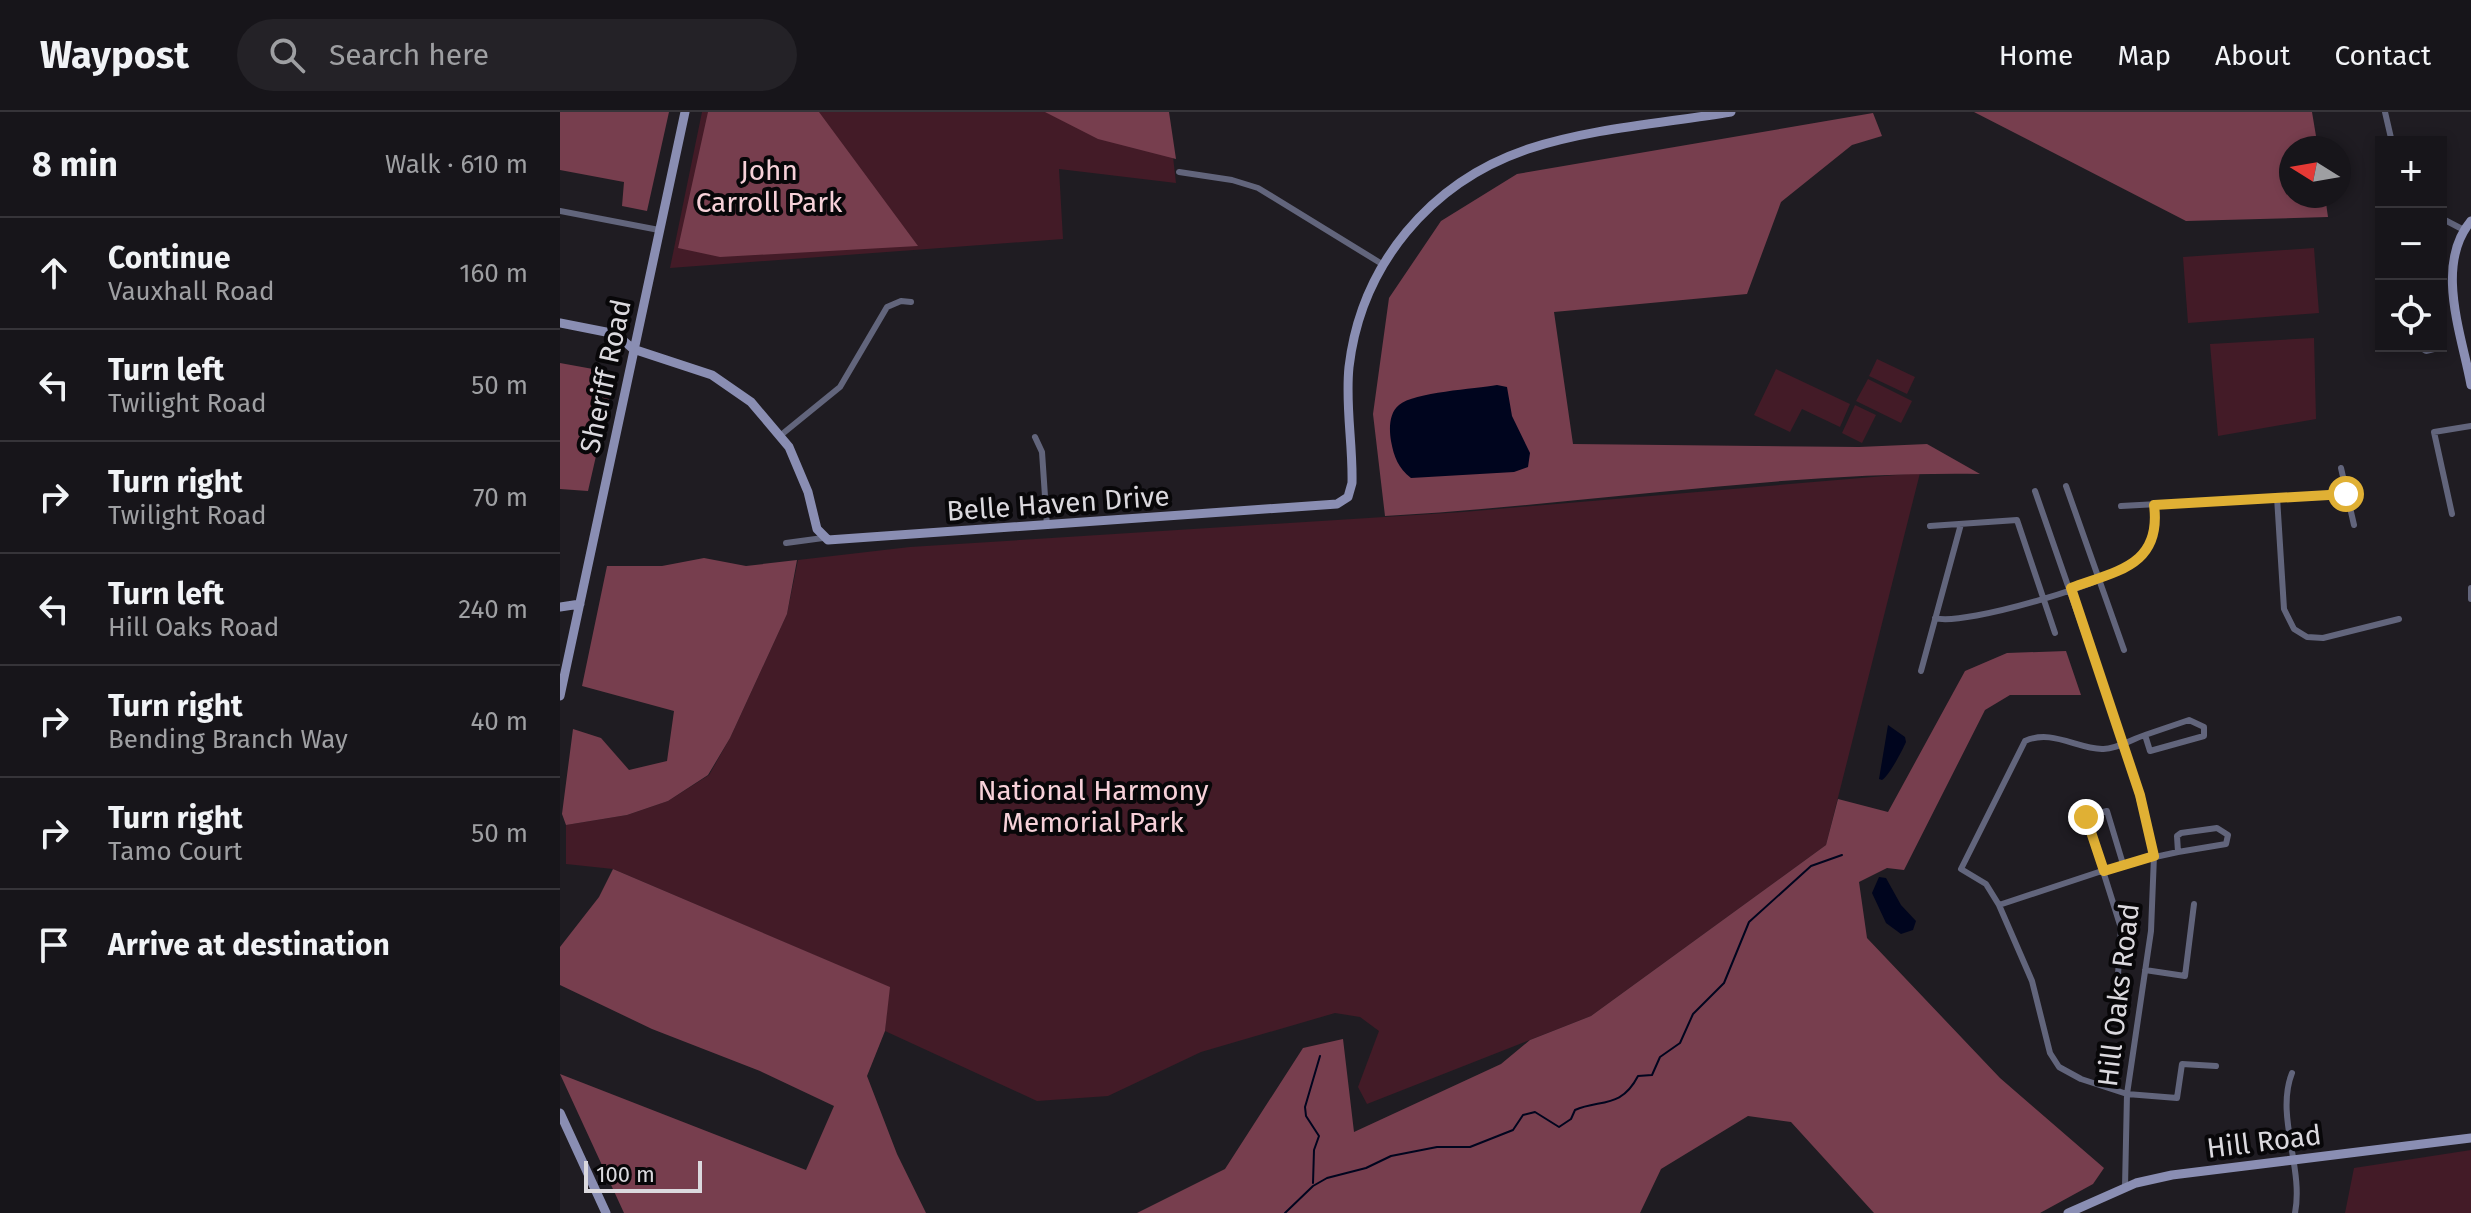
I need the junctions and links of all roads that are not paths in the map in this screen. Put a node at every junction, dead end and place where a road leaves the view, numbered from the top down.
1 (685, 112) edge
2 (1731, 112) edge
3 (2385, 112) edge
4 (1709, 114) edge
5 (2391, 136) edge
6 (1179, 172) dead end
7 (560, 211) edge
8 (2471, 221) edge
9 (2447, 224) edge
10 (659, 230) junction
11 (2464, 230) junction
12 (1382, 264) junction
13 (911, 302) dead end
14 (2459, 322) junction
15 (560, 323) edge
16 (2447, 325) edge
17 (633, 349) junction
18 (2471, 385) edge
19 (2471, 426) edge
20 (781, 435) junction
21 (1035, 437) dead end
22 (2341, 468) dead end
23 (2066, 486) dead end
24 (2035, 491) dead end
25 (2346, 494) junction
26 (2277, 497) junction
27 (2154, 505) junction
28 (2121, 506) dead end
29 (2452, 514) dead end
30 (1961, 524) junction
31 (2354, 525) dead end
32 (1047, 526) junction
33 (1930, 526) dead end
34 (823, 538) junction
35 (786, 543) dead end
36 (2100, 577) junction
37 (2071, 588) junction
38 (2471, 588) edge
39 (2045, 598) junction
40 (2471, 599) edge
41 (580, 604) junction
42 (560, 607) edge
43 (1935, 618) junction
44 (2399, 619) dead end
45 (2055, 633) dead end
46 (2124, 650) dead end
47 (1921, 671) dead end
48 (560, 696) edge
49 (2145, 735) junction
50 (2122, 743) junction
51 (2178, 852) junction
52 (2154, 856) junction
53 (2123, 864) junction
54 (2104, 871) junction
55 (2194, 904) dead end
56 (1999, 905) junction
57 (2145, 970) junction
58 (2118, 975) dead end
59 (2216, 1066) dead end
60 (2292, 1073) dead end
61 (2127, 1094) junction
62 (560, 1113) edge
63 (2471, 1138) edge
64 (2295, 1159) junction
65 (2125, 1187) junction
66 (606, 1213) edge
67 (2068, 1213) edge
68 (2295, 1213) edge

1 - 10 street, Sheriff Road
2 - 4 street
3 - 5 street
4 - 12 street
6 - 12 street
7 - 10 street
8 - 11 street
9 - 11 street
10 - 17 street, Sheriff Road
11 - 14 street
12 - 32 street, Belle Haven Drive
13 - 20 street
14 - 16 street
14 - 18 street
15 - 17 street
17 - 20 street
17 - 41 street, Sheriff Road
19 - 29 street
20 - 34 street
21 - 32 street
22 - 25 street
23 - 36 street
24 - 37 street, Hill Oaks Road
25 - 26 street
25 - 31 street
26 - 27 street
26 - 44 street
27 - 28 street
27 - 36 street
30 - 33 street
30 - 39 street
30 - 43 street
32 - 34 street, Belle Haven Drive
34 - 35 street, Belle Haven Drive
36 - 37 street
36 - 46 street
37 - 39 street
37 - 50 street, Hill Oaks Road
38 - 40 street
39 - 43 street
39 - 45 street
41 - 42 street
41 - 48 street, Sheriff Road
43 - 47 street
49 - 49 street
49 - 50 street
50 - 52 street, Hill Oaks Road
50 - 56 street
51 - 51 street
51 - 52 street
52 - 53 street
52 - 57 street, Hill Oaks Road
53 - 54 street
53 - 54 street
54 - 56 street
54 - 58 street
55 - 57 street
56 - 61 street
57 - 61 street, Hill Oaks Road
59 - 61 street
60 - 64 street
61 - 65 street, Hill Oaks Road
62 - 66 street
63 - 64 street, Hill Road
64 - 65 street, Hill Road
64 - 68 street
65 - 67 street, Hill Road

